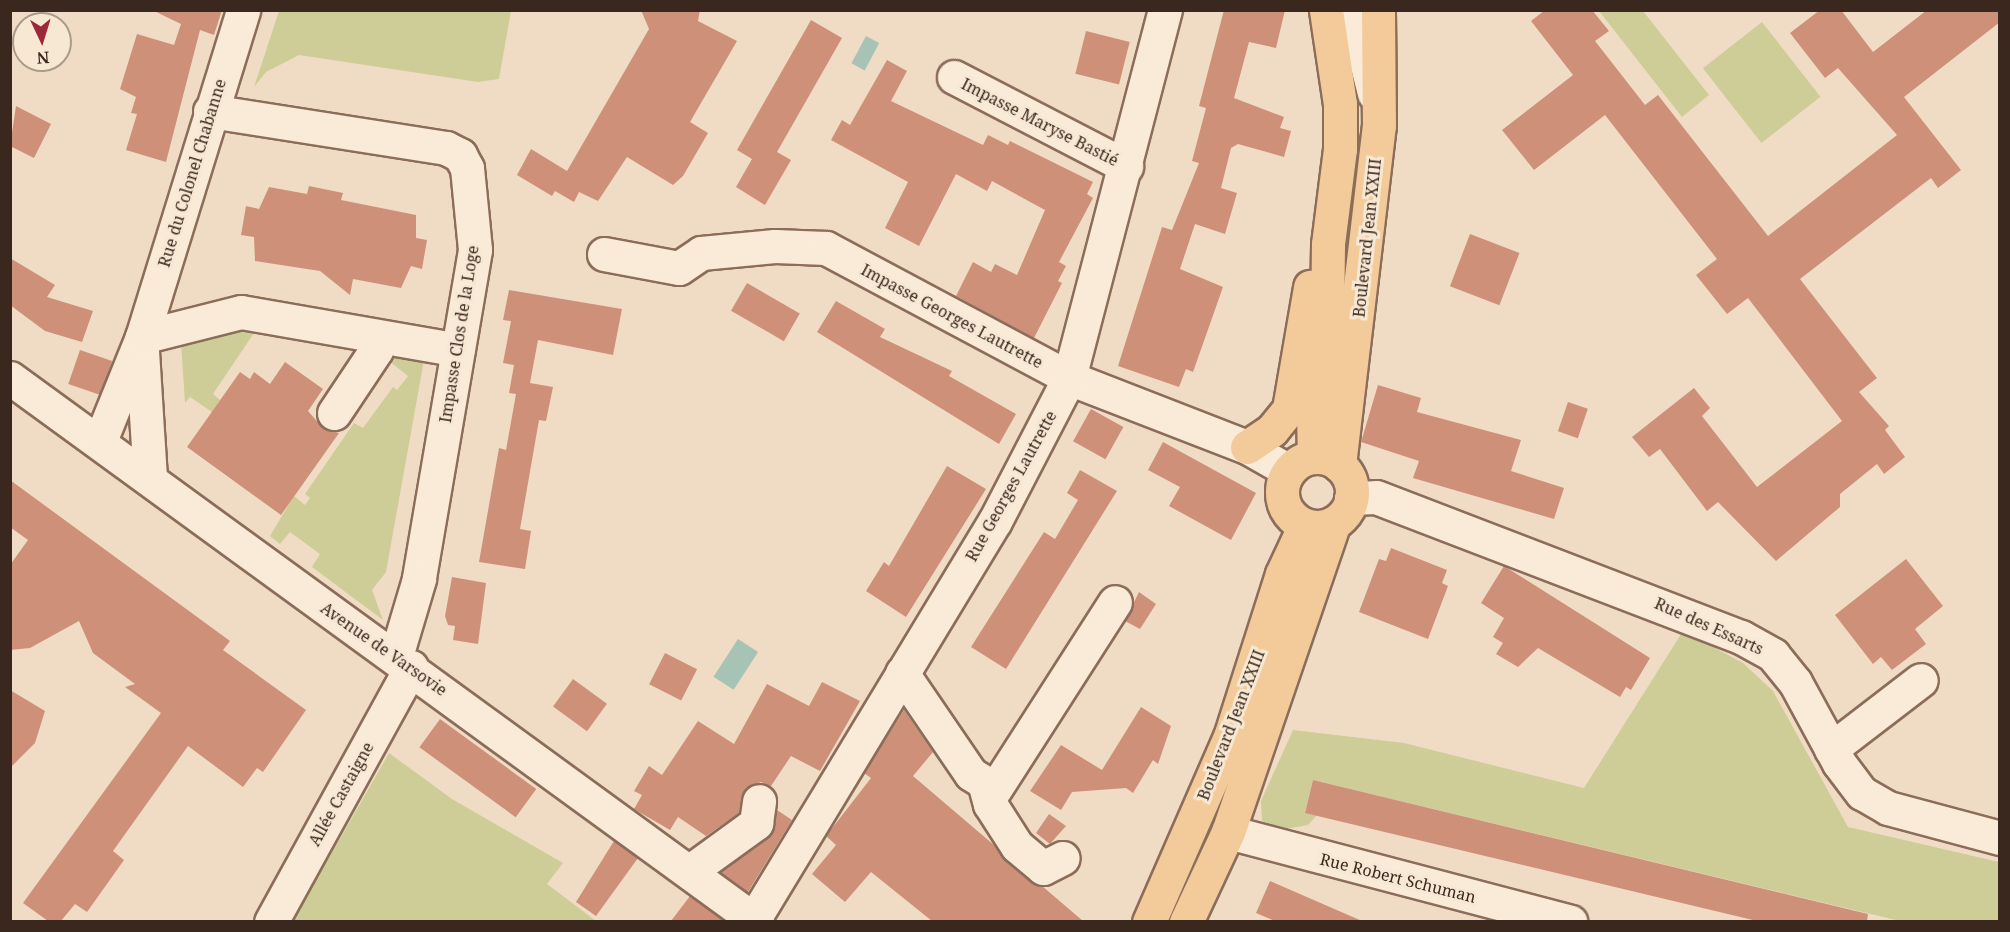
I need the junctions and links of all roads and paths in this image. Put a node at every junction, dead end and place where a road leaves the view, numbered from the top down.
1 (243, 10) edge
2 (1165, 10) edge
3 (1326, 10) edge
4 (1378, 10) edge
5 (1356, 24) edge
6 (954, 77) dead end
7 (210, 111) junction
8 (1340, 124) junction
9 (1379, 126) junction
10 (1126, 166) junction
11 (1328, 244) junction
12 (604, 254) dead end
13 (379, 336) junction
14 (142, 337) junction
15 (458, 350) junction
16 (10, 378) edge
17 (1069, 378) junction
18 (334, 413) dead end
19 (100, 441) junction
20 (1247, 447) junction
21 (1314, 464) junction
22 (150, 477) junction
23 (1330, 515) junction
24 (1114, 602) dead end
25 (404, 661) junction
26 (902, 673) junction
27 (1921, 680) dead end
28 (1831, 748) junction
29 (984, 782) junction
30 (759, 801) dead end
31 (1228, 831) junction
32 (2000, 838) edge
33 (1063, 858) dead end
34 (690, 871) junction
35 (755, 920) edge
36 (271, 921) edge
37 (1149, 921) edge
38 (1186, 921) edge
39 (1570, 921) edge

1 - 7 street, Rue du Colonel Chabanne
2 - 10 street, Rue Georges Lautrette
3 - 8 main road, Boulevard Jean XXIII
4 - 9 main road, Boulevard Jean XXIII
5 - 8 street
5 - 9 street
6 - 10 street, Impasse Maryse Bastié
7 - 14 street, Rue du Colonel Chabanne
7 - 15 street, Impasse Clos de la Loge
8 - 11 main road, Boulevard Jean XXIII
9 - 21 main road, Boulevard Jean XXIII
10 - 17 street, Rue Georges Lautrette
11 - 20 main road, Boulevard Jean XXIII
11 - 21 main road, Boulevard Jean XXIII
12 - 17 street, Impasse Georges Lautrette
13 - 14 street
13 - 15 street
13 - 18 street
14 - 19 street, Rue du Colonel Chabanne
14 - 22 street, Rue du Colonel Chabanne
15 - 25 street, Impasse Clos de la Loge
16 - 19 street, Avenue de Varsovie
17 - 20 street, Impasse Georges Lautrette
17 - 26 street, Rue Georges Lautrette
19 - 22 street, Avenue de Varsovie
20 - 21 street, Impasse Georges Lautrette
21 - 23 main road
21 - 23 main road
22 - 25 street, Avenue de Varsovie
23 - 28 street, Rue des Essarts
23 - 31 main road, Boulevard Jean XXIII
23 - 37 main road, Boulevard Jean XXIII
24 - 29 street
25 - 34 street, Avenue de Varsovie
25 - 36 street, Allée Castaigne
26 - 29 street
26 - 35 street, Rue Georges Lautrette
27 - 28 street
28 - 32 street, Rue des Essarts
29 - 33 street
30 - 34 street
31 - 38 main road, Boulevard Jean XXIII
31 - 39 street, Rue Robert Schuman
34 - 35 street, Avenue de Varsovie

